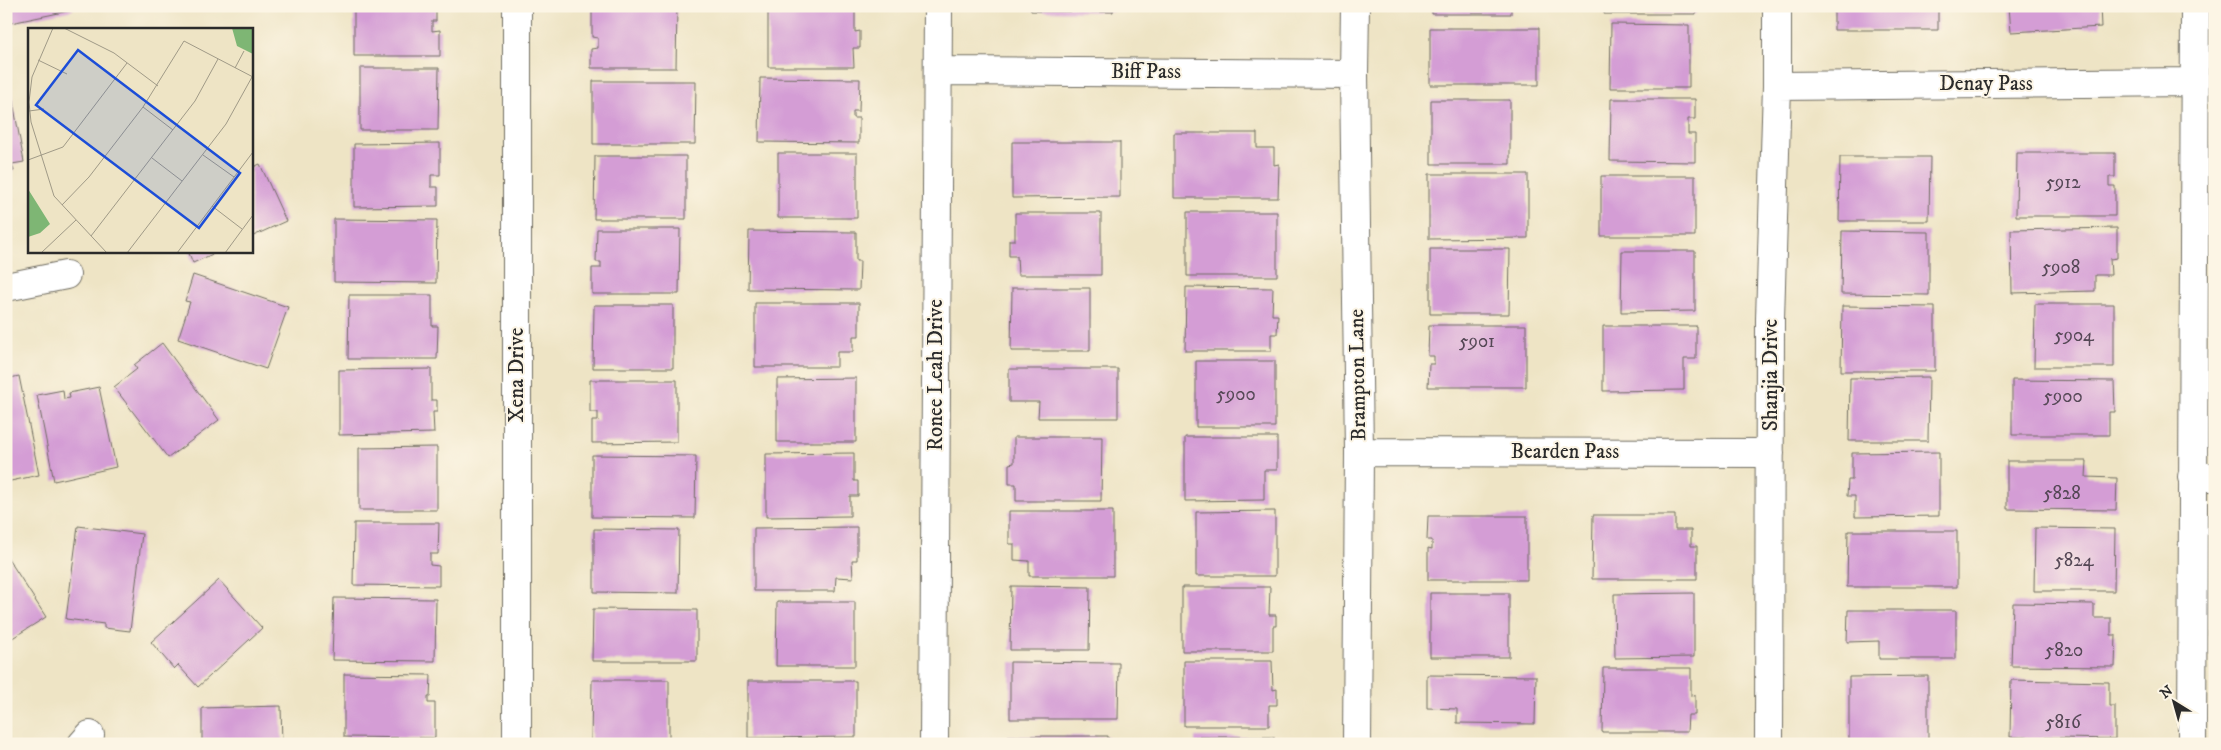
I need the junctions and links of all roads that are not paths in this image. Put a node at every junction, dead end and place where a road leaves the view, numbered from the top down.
1 (516, 6) edge
2 (938, 6) edge
3 (1355, 6) edge
4 (1777, 6) edge
5 (2195, 6) edge
6 (938, 71) junction
7 (1354, 74) junction
8 (2194, 82) junction
9 (1777, 86) junction
10 (66, 275) dead end
11 (6, 287) edge
12 (1359, 452) junction
13 (1770, 453) junction
14 (2203, 477) edge
15 (517, 744) edge
16 (934, 744) edge
17 (1357, 744) edge
18 (1769, 744) edge
19 (2192, 744) edge

1 - 15 street, Xena Drive
2 - 6 street, Ronee Leah Drive
3 - 7 street, Brampton Lane
4 - 9 street, Shanjia Drive
5 - 8 street
6 - 7 street, Biff Pass
6 - 16 street, Ronee Leah Drive
7 - 12 street, Brampton Lane
8 - 9 street, Denay Pass
8 - 14 street
9 - 13 street, Shanjia Drive
10 - 11 street
12 - 13 street, Bearden Pass
12 - 17 street, Brampton Lane
13 - 18 street, Shanjia Drive
14 - 19 street

